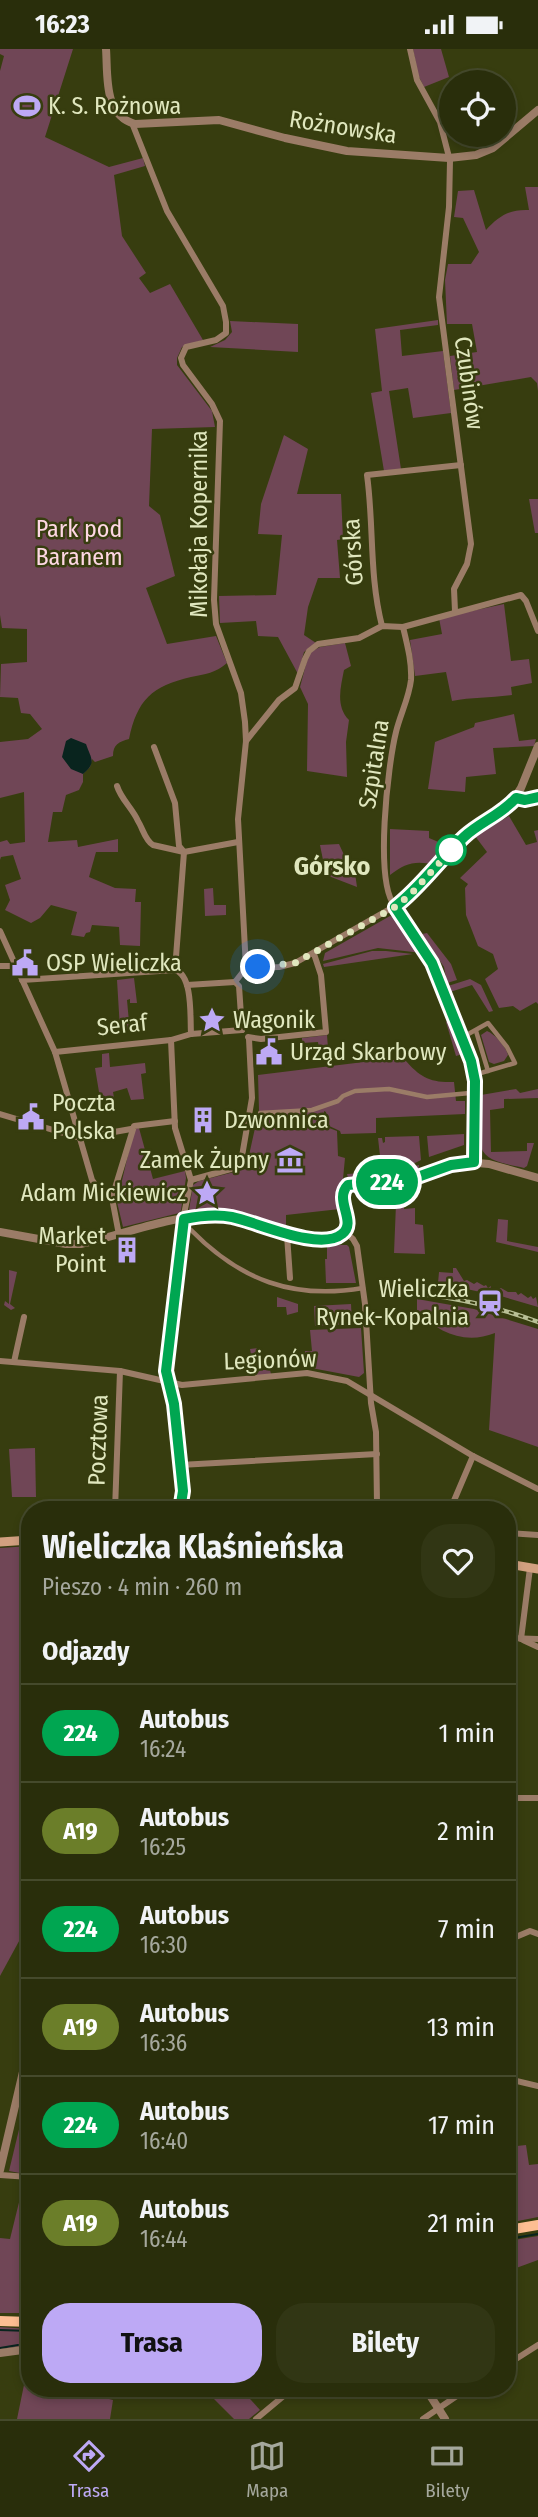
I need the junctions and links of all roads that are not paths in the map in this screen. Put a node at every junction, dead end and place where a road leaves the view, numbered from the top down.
1 (106, 49) edge
2 (410, 49) edge
3 (538, 112) edge
4 (132, 123) junction
5 (449, 157) junction
6 (461, 465) junction
7 (455, 611) junction
8 (382, 626) junction
9 (403, 627) junction
10 (538, 631) edge
11 (246, 741) junction
12 (538, 746) edge
13 (154, 747) dead end
14 (117, 786) dead end
15 (538, 797) edge
16 (516, 798) junction
17 (238, 842) junction
18 (184, 852) junction
19 (395, 907) junction
20 (0, 931) edge
21 (314, 954) junction
22 (0, 966) edge
23 (16, 966) junction
24 (246, 968) junction
25 (174, 970) junction
26 (22, 980) junction
27 (235, 982) junction
28 (187, 985) junction
29 (242, 1030) junction
30 (476, 1031) junction
31 (191, 1034) junction
32 (463, 1037) junction
33 (249, 1039) junction
34 (172, 1040) junction
35 (55, 1052) junction
36 (488, 1071) junction
37 (474, 1075) junction
38 (470, 1093) dead end
39 (260, 1113) dead end
40 (0, 1114) edge
41 (175, 1121) junction
42 (131, 1129) junction
43 (80, 1138) junction
44 (474, 1162) junction
45 (538, 1178) edge
46 (191, 1179) junction
47 (113, 1198) junction
48 (184, 1219) junction
49 (191, 1230) dead end
50 (0, 1232) edge
51 (345, 1232) junction
52 (119, 1235) junction
53 (287, 1235) junction
54 (290, 1278) dead end
55 (363, 1288) junction
56 (24, 1317) dead end
57 (0, 1361) edge
58 (14, 1362) junction
59 (120, 1371) junction
60 (170, 1383) junction
61 (370, 1392) junction
62 (377, 1454) junction
63 (473, 1456) junction
64 (180, 1465) junction
65 (538, 1489) edge
66 (115, 1501) edge
67 (182, 1501) edge
68 (377, 1501) edge
69 (454, 1501) edge
70 (516, 1534) edge
71 (538, 1535) edge
72 (21, 1541) edge
73 (0, 1542) edge
74 (516, 1565) edge
75 (534, 1568) edge
76 (516, 1638) edge
77 (521, 1639) junction
78 (538, 1639) edge
79 (538, 1647) edge
80 (516, 1798) edge
81 (538, 1798) edge
82 (538, 1934) edge
83 (516, 1937) edge
84 (21, 2081) edge
85 (516, 2081) edge
86 (538, 2086) edge
87 (0, 2173) edge
88 (21, 2176) edge
89 (538, 2225) edge
90 (516, 2229) edge
91 (0, 2321) edge
92 (21, 2322) edge
93 (538, 2345) edge
94 (21, 2350) edge
95 (0, 2353) edge
96 (516, 2359) edge
97 (283, 2397) edge
98 (431, 2397) edge
99 (454, 2397) edge
100 (437, 2407) junction
101 (257, 2419) edge
102 (423, 2419) edge
103 (445, 2419) edge

1 - 4 street, Mikołaja Kopernika
2 - 5 street, Czubinów
3 - 5 street, Rożnowska
4 - 5 street, Rożnowska
4 - 11 street, Mikołaja Kopernika
5 - 6 street, Czubinów
6 - 7 street, Czubinów
6 - 8 street, Górska
7 - 9 street
7 - 10 street
8 - 9 street
8 - 11 street
9 - 19 street, Szpitalna
11 - 17 street, Mikołaja Kopernika
12 - 16 street
13 - 18 street
14 - 18 street
15 - 16 street
16 - 19 street
17 - 18 street
17 - 24 street, Mikołaja Kopernika
18 - 25 street
19 - 21 street
19 - 32 street
20 - 23 street
21 - 24 street
21 - 33 street
22 - 23 street
23 - 26 street
24 - 27 street
25 - 26 street
25 - 28 street
26 - 35 street
27 - 28 street
27 - 29 street
28 - 31 street
29 - 31 street, Seraf
29 - 33 street
30 - 32 street
30 - 36 street
30 - 36 street
31 - 34 street, Seraf
32 - 37 street
33 - 46 street
34 - 35 street, Seraf
34 - 41 street
35 - 43 street
36 - 37 street
37 - 44 street
38 - 39 street
40 - 43 street
41 - 42 street
41 - 46 street
42 - 43 street
42 - 47 street
43 - 47 street
44 - 45 street
44 - 51 street
46 - 48 street
47 - 52 street
48 - 52 street
48 - 53 street
48 - 60 street
49 - 55 street
50 - 52 street
51 - 53 street
51 - 55 street
53 - 54 street
55 - 61 street
56 - 58 street
57 - 58 street, Legionów
58 - 59 street, Legionów
59 - 60 street, Legionów
59 - 66 street, Pocztowa
60 - 61 street, Legionów
60 - 64 street
61 - 62 street
61 - 63 street, Legionów
62 - 64 street
62 - 68 street
63 - 65 street, Legionów
63 - 69 street
64 - 67 street
70 - 71 street
72 - 73 main road
74 - 75 main road
75 - 77 street
76 - 77 street
77 - 78 street
77 - 79 street
80 - 81 street
82 - 83 street
84 - 87 street
85 - 86 street
87 - 88 street
89 - 90 main road
91 - 92 main road
93 - 96 street
94 - 95 street
97 - 101 street
98 - 100 street
99 - 100 street
100 - 102 street
100 - 103 street

